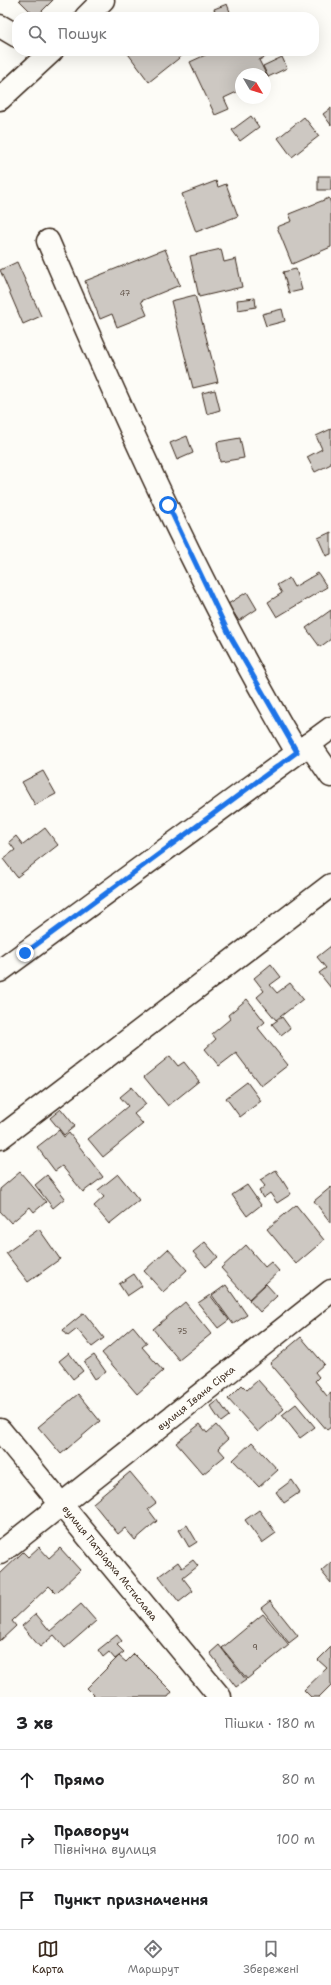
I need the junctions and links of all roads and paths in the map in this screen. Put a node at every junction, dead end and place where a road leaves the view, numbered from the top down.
1 (103, 0) edge
2 (91, 12) edge
3 (0, 26) edge
4 (12, 33) edge
5 (47, 56) edge
6 (0, 99) edge
7 (48, 241) dead end
8 (331, 728) edge
9 (303, 748) junction
10 (331, 776) edge
11 (331, 885) edge
12 (0, 971) edge
13 (0, 1138) edge
14 (331, 1291) edge
15 (0, 1430) edge
16 (62, 1505) junction
17 (0, 1553) edge
18 (220, 1697) edge

1 - 2 street
3 - 4 street
5 - 6 street
7 - 9 street
8 - 9 street
9 - 10 street
9 - 12 street
11 - 13 street
14 - 16 street, вулиця Івана Сірка
15 - 16 street, вулиця Патріарха Мстислава
16 - 17 street, вулиця Івана Сірка
16 - 18 street, вулиця Патріарха Мстислава

